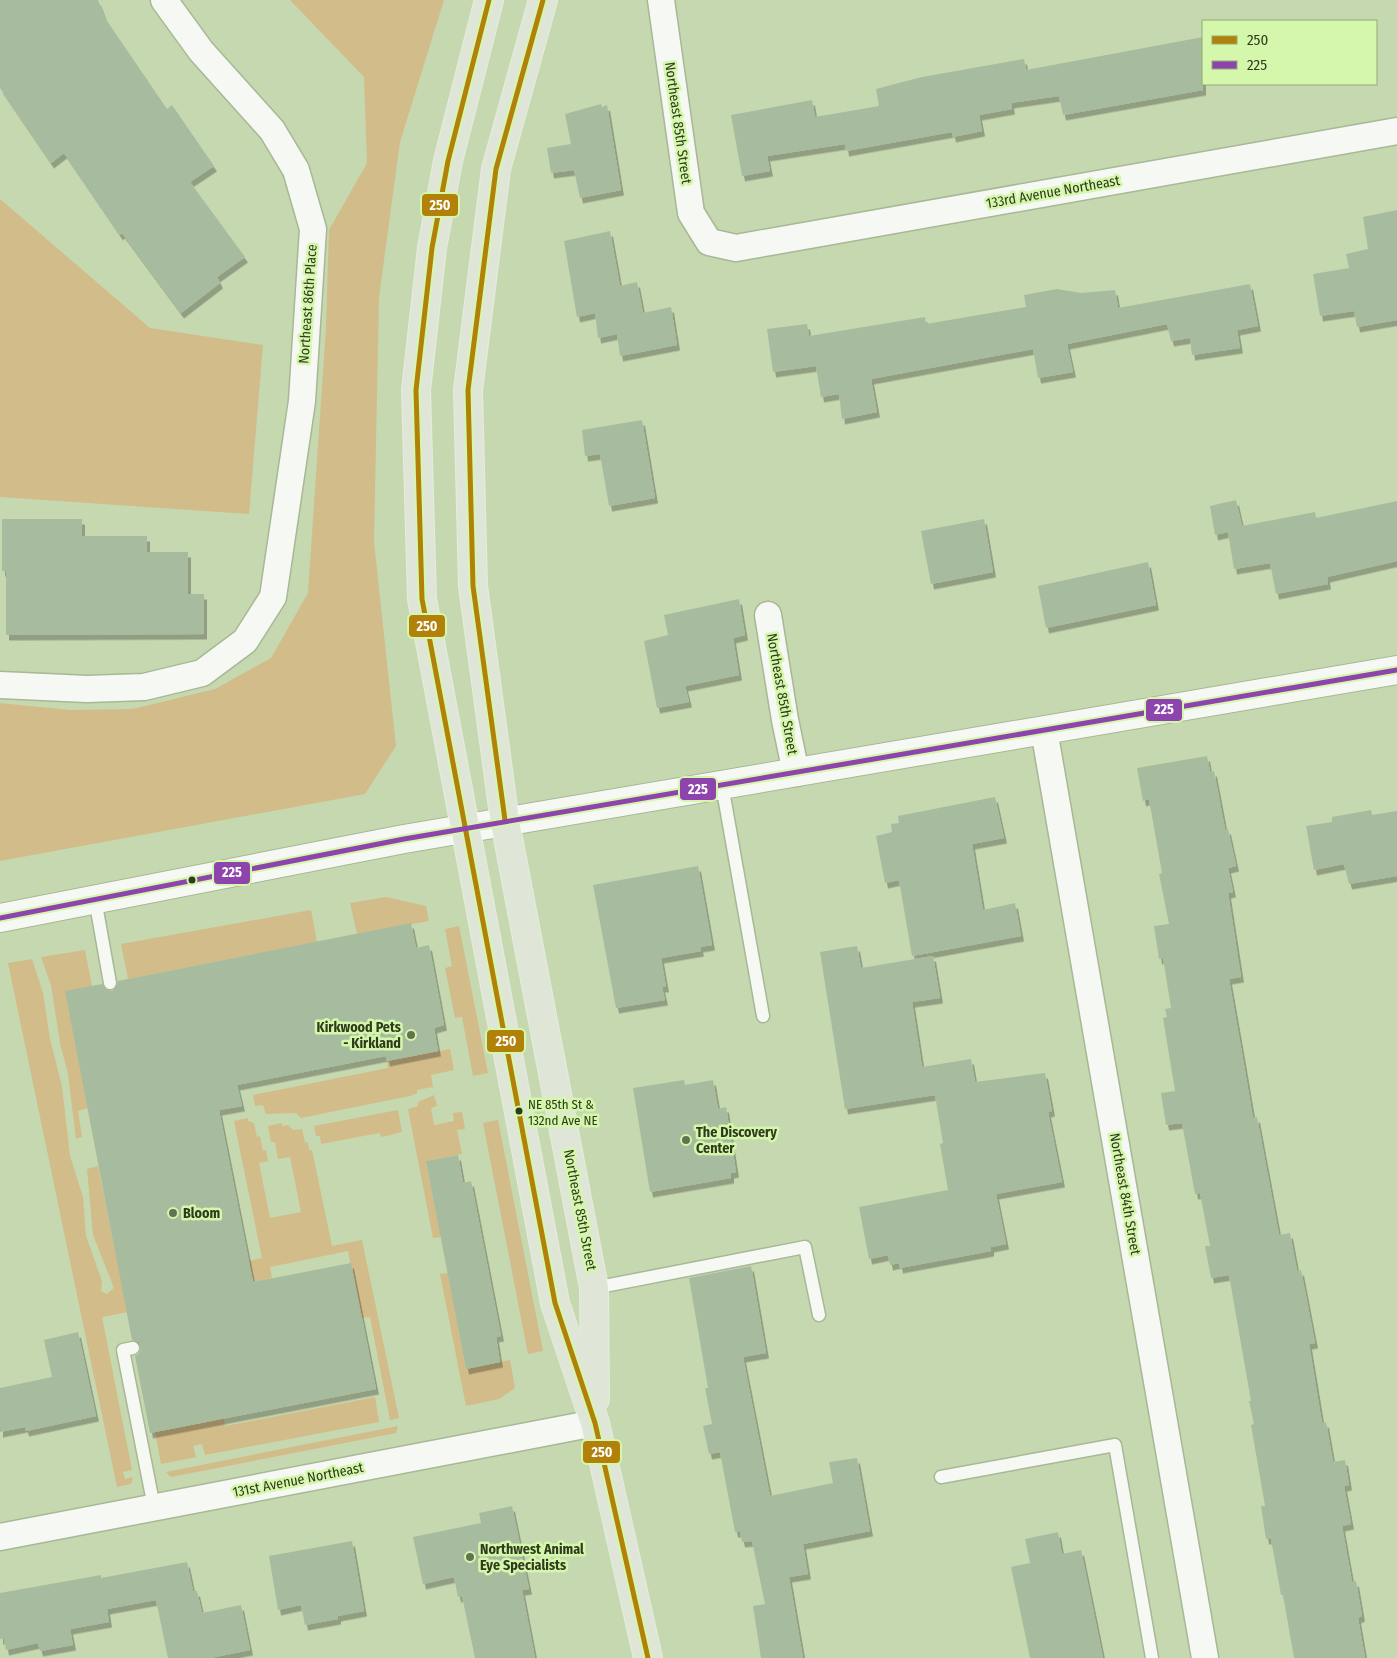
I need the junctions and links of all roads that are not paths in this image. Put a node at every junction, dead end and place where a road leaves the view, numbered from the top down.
1 (489, 0) edge
2 (543, 0) edge
3 (661, 0) edge
4 (166, 1) edge
5 (1397, 131) edge
6 (709, 242) joint
7 (768, 615) dead end
8 (1397, 670) edge
9 (0, 685) edge
10 (1044, 730) junction
11 (796, 773) junction
12 (722, 785) junction
13 (506, 822) junction
14 (464, 829) junction
15 (95, 899) junction
16 (0, 918) edge
17 (110, 983) dead end
18 (763, 1016) dead end
19 (594, 1288) junction
20 (819, 1315) dead end
21 (133, 1348) dead end
22 (595, 1423) junction
23 (941, 1477) dead end
24 (154, 1507) junction
25 (0, 1537) edge
26 (648, 1658) edge
27 (1152, 1658) edge
28 (1205, 1658) edge

1 - 14 main road, Northeast 85th Street
2 - 13 main road, Northeast 85th Street
3 - 6 street, Northeast 85th Street
4 - 9 street, Northeast 86th Place
5 - 6 street, 133rd Avenue Northeast
7 - 11 street, Northeast 85th Street
8 - 10 main road
10 - 11 main road
10 - 28 street, Northeast 84th Street
11 - 12 main road
12 - 13 main road
12 - 18 lane
13 - 14 main road
13 - 19 main road, Northeast 85th Street
14 - 15 main road
14 - 22 main road, Northeast 85th Street
15 - 16 main road
15 - 17 lane
19 - 20 lane
19 - 22 main road, Northeast 85th Street
21 - 24 lane
22 - 24 street, 131st Avenue Northeast
22 - 26 main road, Northeast 85th Street
23 - 27 lane
24 - 25 street, 131st Avenue Northeast

